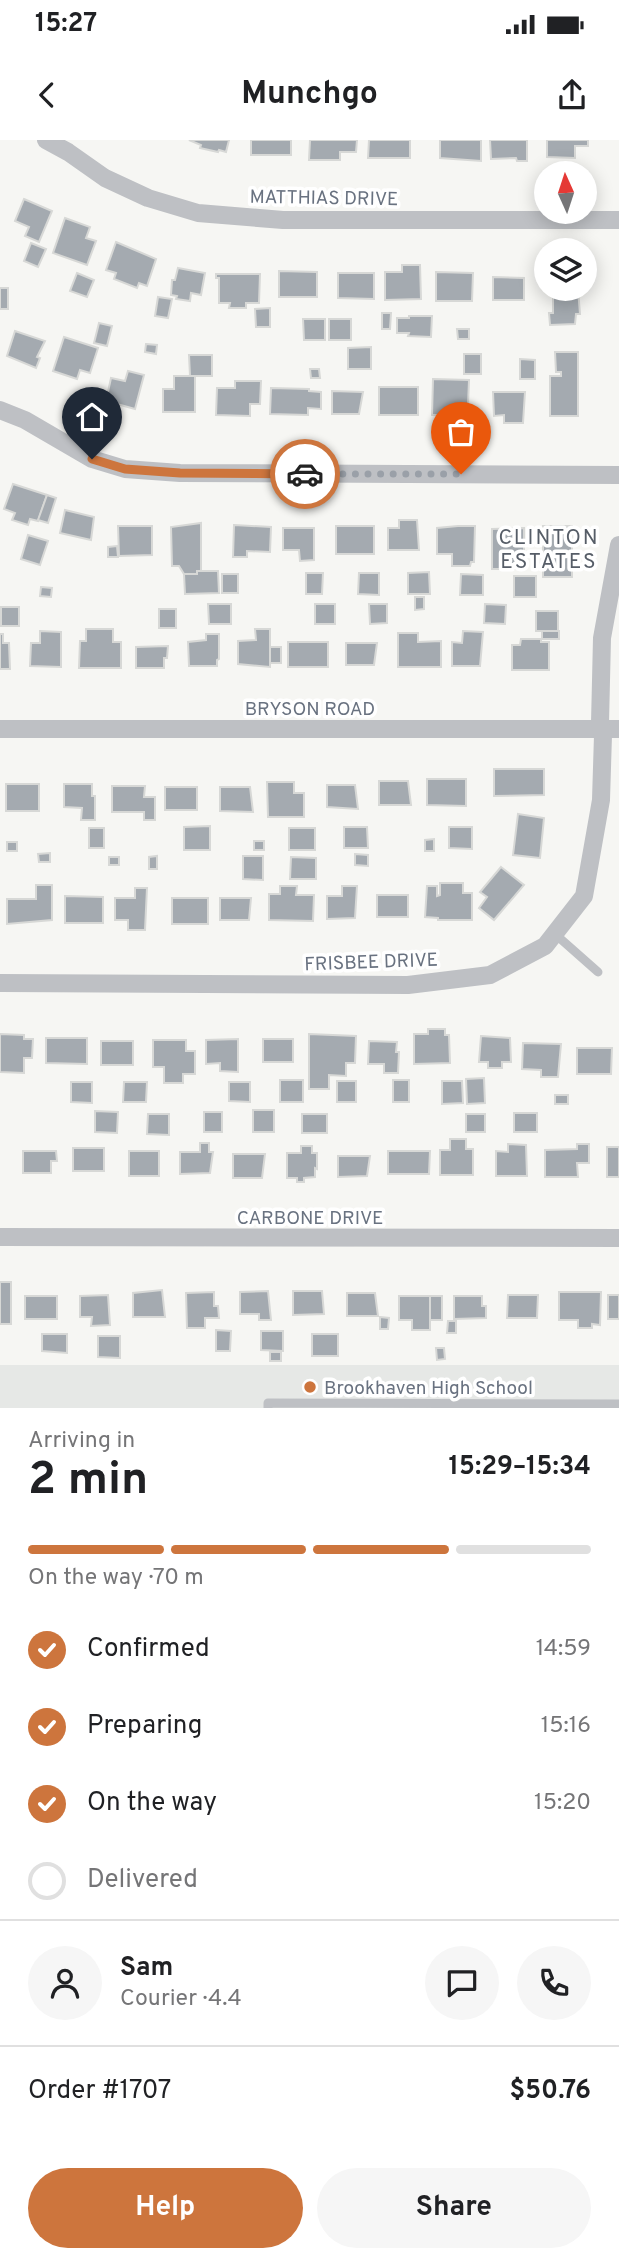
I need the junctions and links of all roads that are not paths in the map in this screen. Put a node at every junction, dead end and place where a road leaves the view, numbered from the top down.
1 (46, 140) edge
2 (619, 220) edge
3 (0, 410) edge
4 (619, 475) edge
5 (619, 545) edge
6 (0, 729) edge
7 (610, 729) edge
8 (555, 934) junction
9 (598, 972) dead end
10 (0, 983) edge
11 (0, 1237) edge
12 (619, 1238) edge
13 (619, 1404) edge
14 (461, 1406) edge
15 (268, 1408) edge

1 - 2 street, MATTHIAS DRIVE
3 - 4 street
5 - 7 street, FRISBEE DRIVE
6 - 7 street, BRYSON ROAD
7 - 8 street, FRISBEE DRIVE
8 - 9 lane
8 - 10 street, FRISBEE DRIVE
11 - 12 street, CARBONE DRIVE
13 - 14 lane
14 - 15 lane

